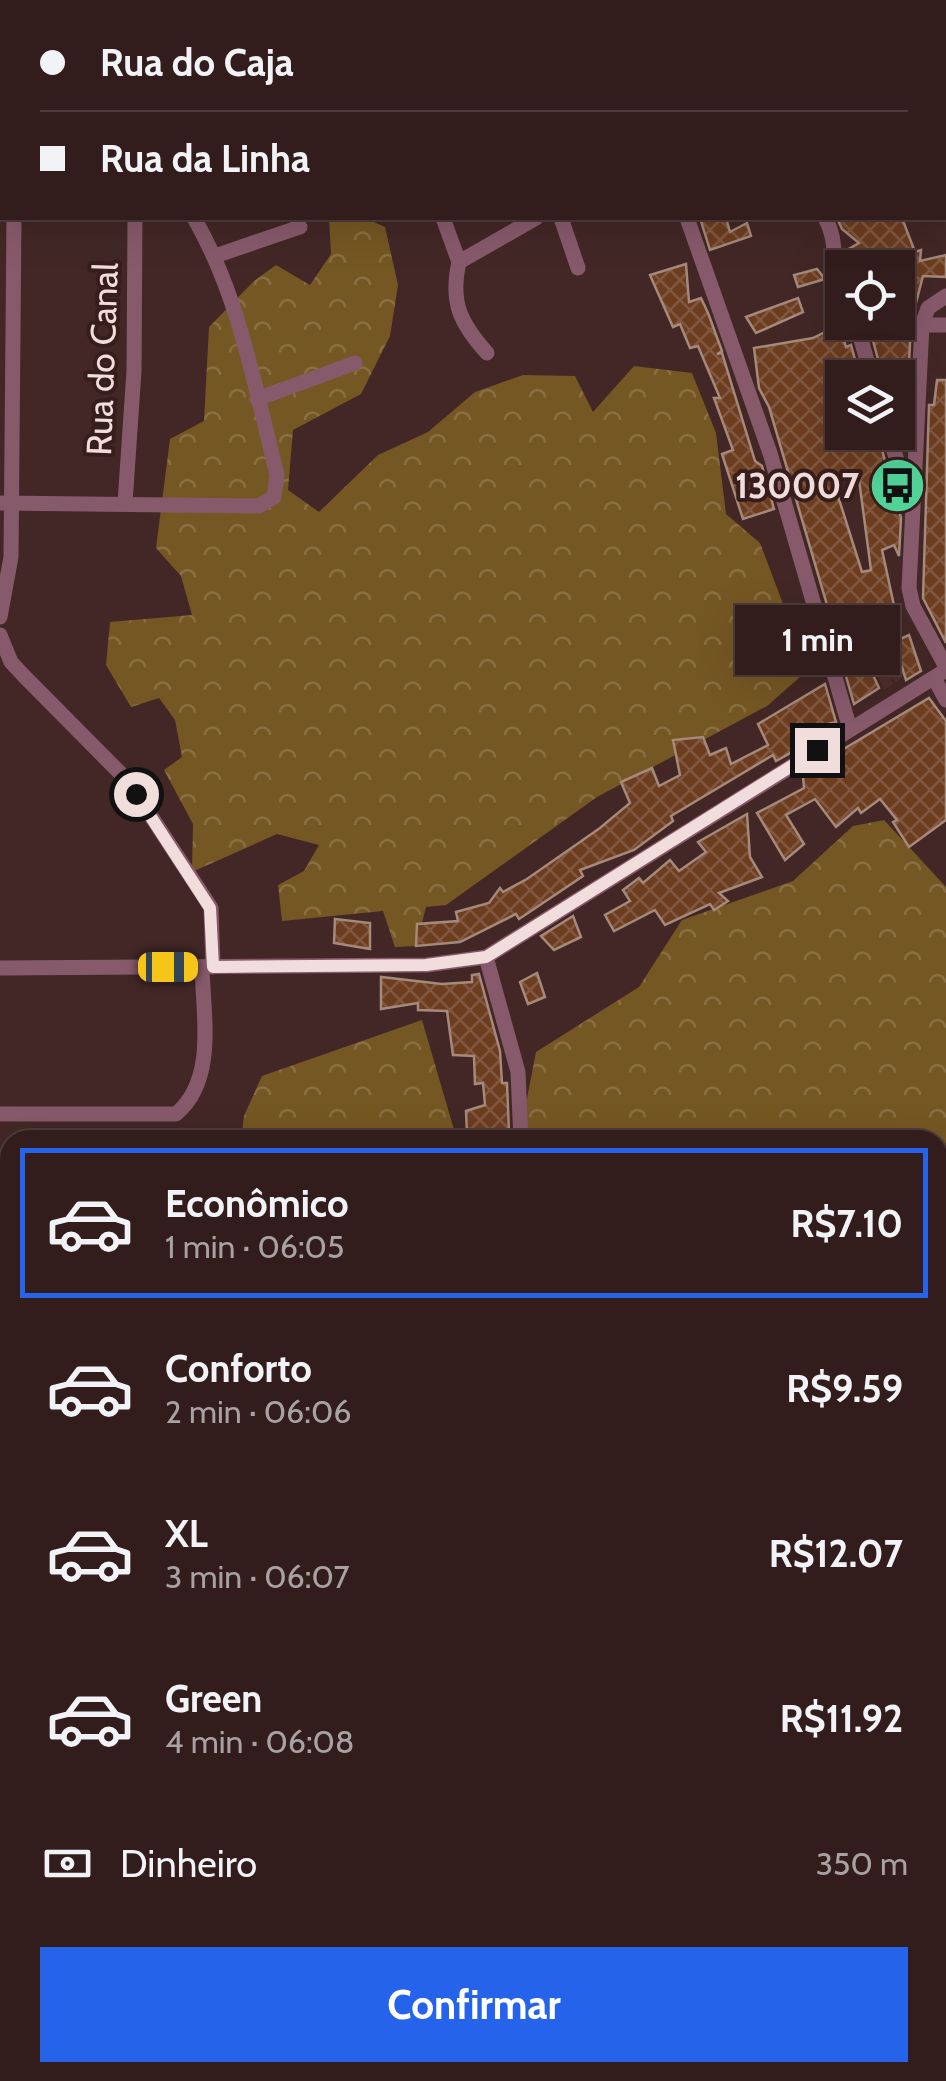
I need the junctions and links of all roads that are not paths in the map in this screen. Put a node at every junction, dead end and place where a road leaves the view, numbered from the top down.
1 (14, 220) edge
2 (135, 220) edge
3 (195, 220) edge
4 (443, 220) edge
5 (532, 220) edge
6 (562, 220) edge
7 (688, 220) edge
8 (826, 220) edge
9 (300, 227) dead end
10 (835, 250) edge
11 (215, 256) junction
12 (459, 262) junction
13 (578, 268) dead end
14 (946, 296) edge
15 (922, 324) junction
16 (946, 325) edge
17 (487, 352) dead end
18 (355, 363) dead end
19 (257, 399) junction
20 (894, 450) edge
21 (5, 502) edge
22 (125, 502) junction
23 (911, 504) junction
24 (0, 617) edge
25 (0, 636) edge
26 (942, 672) edge
27 (946, 700) edge
28 (850, 729) junction
29 (486, 957) junction
30 (208, 967) junction
31 (0, 968) edge
32 (0, 1114) edge
33 (521, 1130) edge

1 - 21 street
2 - 22 street, Rua do Canal
3 - 11 street
4 - 12 street
5 - 12 street
6 - 13 street
7 - 28 street
8 - 10 street
9 - 11 street
11 - 19 street
12 - 17 street
14 - 15 street
15 - 16 street
15 - 23 street
18 - 19 street
19 - 22 street
20 - 23 street
21 - 22 street
21 - 24 street
23 - 26 street
25 - 30 street
26 - 27 street
26 - 28 street
28 - 29 street
29 - 30 street
29 - 33 street
30 - 31 street
30 - 32 street

